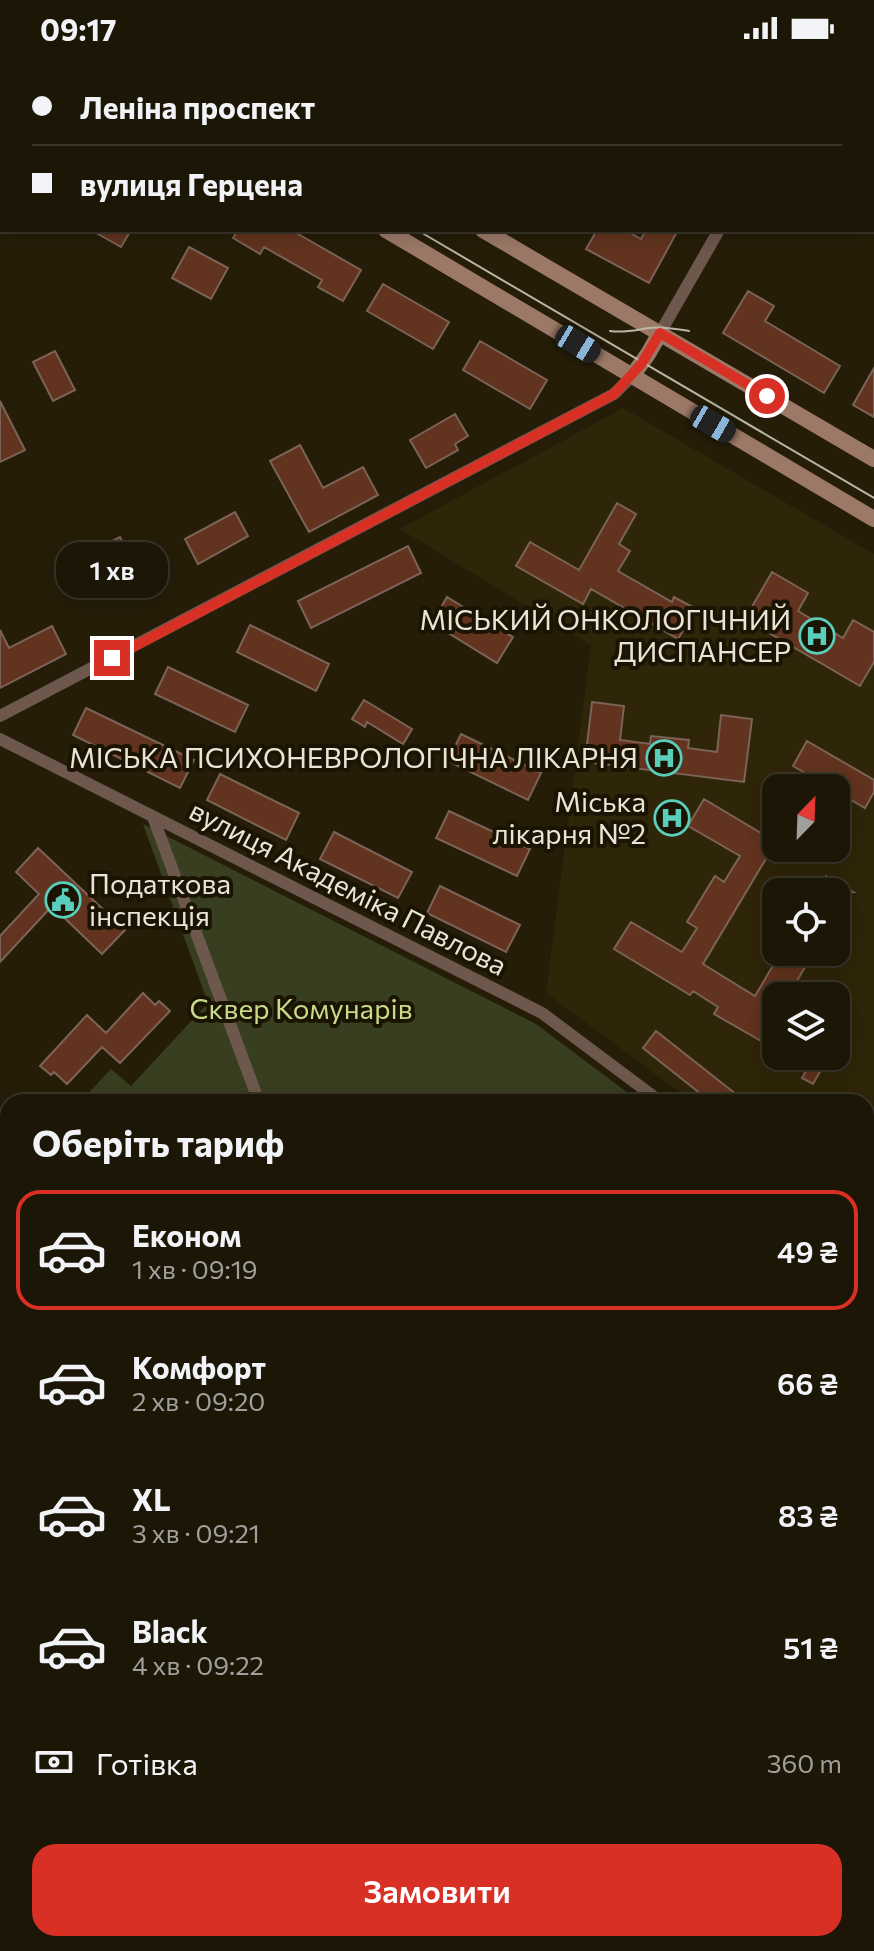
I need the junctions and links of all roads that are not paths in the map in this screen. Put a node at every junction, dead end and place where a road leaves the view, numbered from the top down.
1 (389, 232) edge
2 (486, 232) edge
3 (718, 232) edge
4 (660, 333) junction
5 (632, 376) junction
6 (874, 459) edge
7 (874, 519) edge
8 (0, 716) edge
9 (0, 739) edge
10 (153, 817) junction
11 (256, 1094) edge
12 (650, 1094) edge

1 - 5 main road
2 - 4 main road
3 - 4 street
4 - 5 main road
4 - 6 main road
5 - 7 main road
5 - 8 street
9 - 10 street, вулиця Академіка Павлова
10 - 11 street
10 - 12 street, вулиця Академіка Павлова

